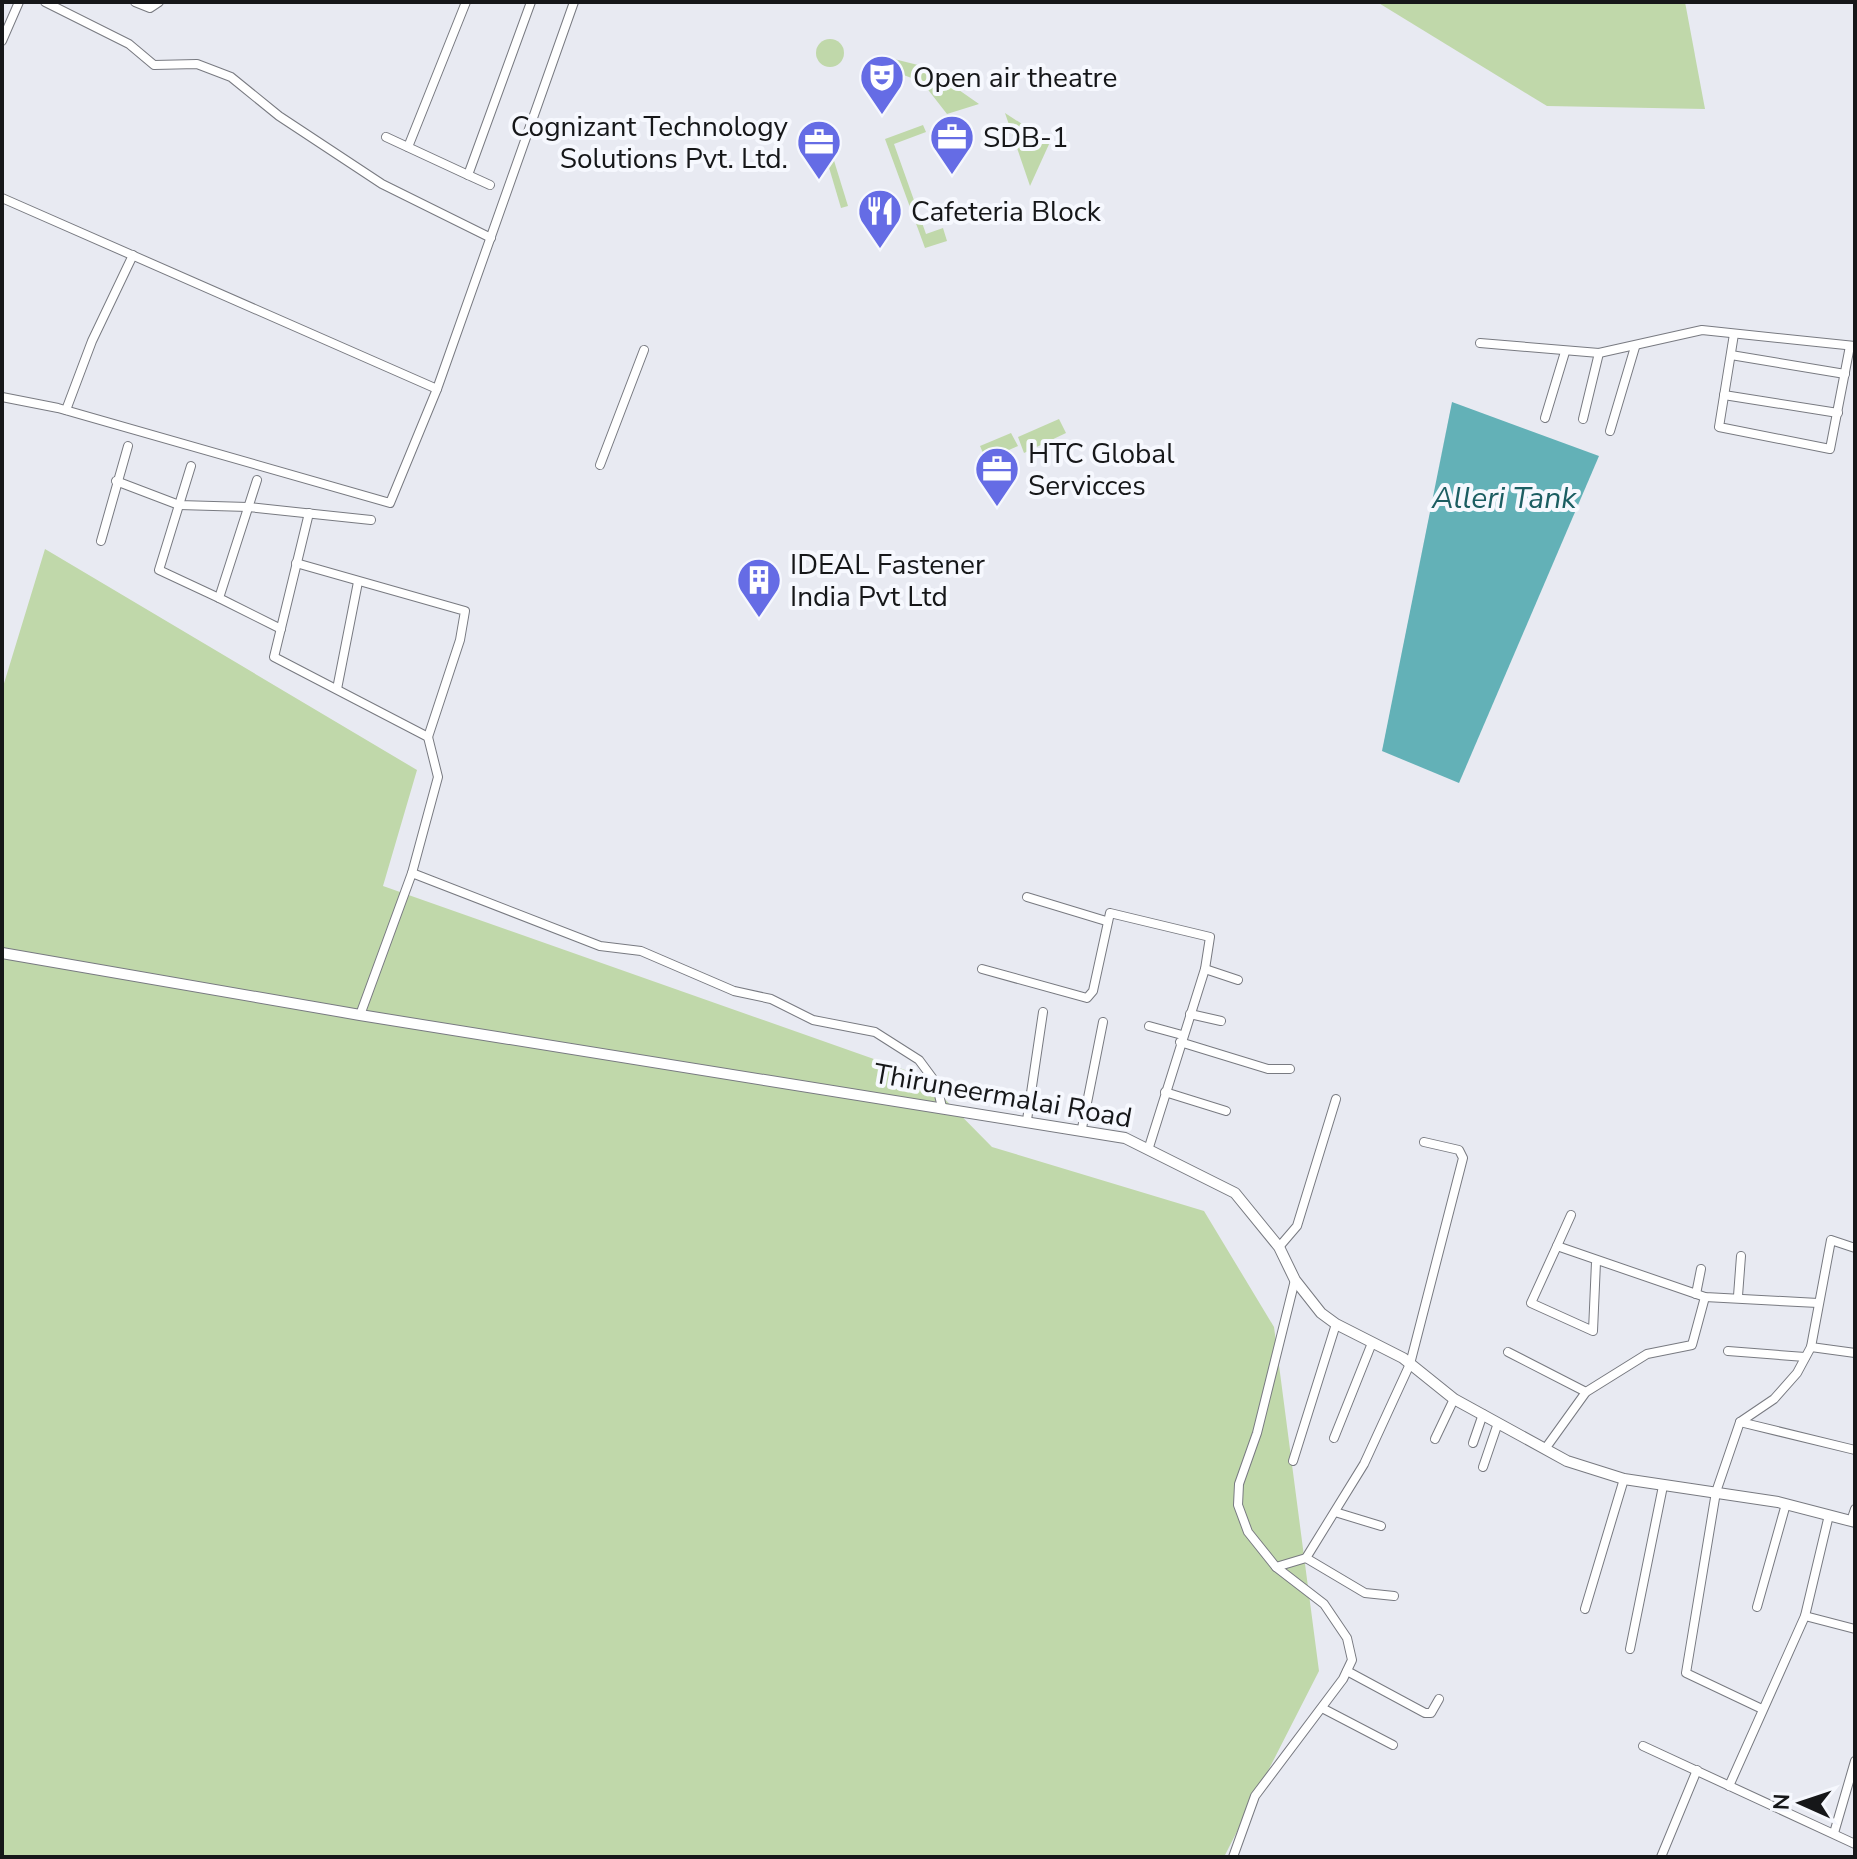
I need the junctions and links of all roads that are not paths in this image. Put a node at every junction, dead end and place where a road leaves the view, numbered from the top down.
1 (19, 2) edge
2 (45, 2) edge
3 (135, 2) edge
4 (159, 2) edge
5 (466, 2) edge
6 (531, 2) edge
7 (574, 2) edge
8 (2, 41) edge
9 (386, 137) dead end
10 (408, 147) junction
11 (468, 175) junction
12 (490, 185) dead end
13 (2, 198) edge
14 (491, 238) junction
15 (133, 255) junction
16 (1734, 334) junction
17 (1480, 343) dead end
18 (1852, 346) edge
19 (1635, 347) junction
20 (644, 350) dead end
21 (1565, 352) junction
22 (1599, 353) junction
23 (1731, 355) junction
24 (1845, 374) junction
25 (437, 389) junction
26 (1724, 395) junction
27 (2, 397) edge
28 (66, 410) junction
29 (1838, 413) junction
30 (1545, 418) dead end
31 (1583, 419) dead end
32 (1610, 431) dead end
33 (128, 446) dead end
34 (600, 465) dead end
35 (191, 466) dead end
36 (257, 480) dead end
37 (116, 481) junction
38 (179, 505) junction
39 (248, 507) junction
40 (309, 513) junction
41 (371, 520) dead end
42 (101, 541) dead end
43 (296, 563) junction
44 (358, 582) junction
45 (219, 598) junction
46 (281, 629) junction
47 (337, 689) junction
48 (428, 737) junction
49 (412, 873) junction
50 (1027, 897) dead end
51 (1106, 921) junction
52 (2, 953) edge
53 (982, 969) dead end
54 (1205, 969) junction
55 (1238, 980) dead end
56 (1043, 1012) dead end
57 (1190, 1014) junction
58 (360, 1015) junction
59 (1221, 1021) dead end
60 (1103, 1022) dead end
61 (1149, 1026) dead end
62 (1181, 1039) junction
63 (1290, 1069) dead end
64 (1165, 1092) junction
65 (1336, 1099) dead end
66 (942, 1107) junction
67 (1226, 1111) dead end
68 (1027, 1120) junction
69 (1082, 1128) junction
70 (1424, 1142) dead end
71 (1149, 1147) junction
72 (1571, 1215) dead end
73 (1557, 1246) junction
74 (1279, 1247) junction
75 (1855, 1248) edge
76 (1741, 1256) dead end
77 (1596, 1262) junction
78 (1701, 1269) dead end
79 (1295, 1280) junction
80 (1701, 1296) junction
81 (1738, 1296) junction
82 (1818, 1303) junction
83 (1336, 1324) junction
84 (1372, 1343) junction
85 (1811, 1347) junction
86 (1728, 1351) dead end
87 (1508, 1352) dead end
88 (1855, 1353) edge
89 (1805, 1357) junction
90 (1410, 1364) junction
91 (1586, 1392) junction
92 (1454, 1399) junction
93 (1483, 1414) junction
94 (1740, 1422) junction
95 (1498, 1423) junction
96 (1334, 1438) dead end
97 (1435, 1439) dead end
98 (1473, 1443) dead end
99 (1545, 1449) junction
100 (1855, 1450) edge
101 (1293, 1461) dead end
102 (1483, 1467) dead end
103 (1624, 1479) junction
104 (1663, 1486) junction
105 (1716, 1492) junction
106 (1786, 1504) junction
107 (1855, 1509) edge
108 (1335, 1512) junction
109 (1829, 1515) junction
110 (1853, 1521) edge
111 (1381, 1526) dead end
112 (1306, 1558) junction
113 (1276, 1567) junction
114 (1394, 1596) dead end
115 (1757, 1607) dead end
116 (1585, 1609) dead end
117 (1805, 1616) junction
118 (1855, 1629) edge
119 (1630, 1649) dead end
120 (1347, 1671) junction
121 (1439, 1699) dead end
122 (1322, 1708) junction
123 (1762, 1709) junction
124 (1393, 1745) dead end
125 (1643, 1746) dead end
126 (1855, 1761) edge
127 (1697, 1770) junction
128 (1729, 1786) junction
129 (1834, 1833) junction
130 (1855, 1844) edge
131 (1233, 1857) edge
132 (1661, 1857) edge

1 - 8 street
2 - 14 street
3 - 4 street
5 - 10 street
6 - 11 street
7 - 14 street
9 - 10 street
10 - 11 street
11 - 12 street
13 - 15 street
14 - 25 street
15 - 25 street
15 - 28 street
16 - 18 street
16 - 19 street
16 - 23 street
17 - 21 street
18 - 24 street
19 - 22 street
19 - 32 street
20 - 34 street
21 - 22 street
21 - 30 street
22 - 31 street
23 - 24 street
23 - 26 street
24 - 29 street
25 - 28 street
26 - 29 street
26 - 29 street
27 - 28 street
33 - 37 street
35 - 38 street
36 - 39 street
37 - 38 street
37 - 42 street
38 - 39 street
38 - 45 street
39 - 40 street
39 - 45 street
40 - 41 street
40 - 43 street
43 - 44 street
43 - 46 street
44 - 47 street
44 - 48 street
45 - 46 street
46 - 47 street
47 - 48 street
48 - 49 street
49 - 58 street
49 - 66 street
50 - 51 street
51 - 53 street
51 - 54 street
52 - 58 street, Thiruneermalai Road
54 - 55 street
54 - 57 street
56 - 68 street
57 - 59 street
57 - 62 street
58 - 66 street, Thiruneermalai Road
60 - 69 street
61 - 62 street
62 - 63 street
62 - 64 street
64 - 67 street
64 - 71 street
65 - 74 street
66 - 68 street, Thiruneermalai Road
68 - 69 street, Thiruneermalai Road
69 - 71 street, Thiruneermalai Road
70 - 90 street
71 - 74 street, Thiruneermalai Road
72 - 73 street
73 - 77 street
73 - 77 street
74 - 79 street, Thiruneermalai Road
75 - 82 street
76 - 81 street
77 - 80 street
78 - 80 street
79 - 83 street, Thiruneermalai Road
79 - 113 street
80 - 81 street
80 - 91 street
81 - 82 street
82 - 85 street
83 - 84 street, Thiruneermalai Road
83 - 101 street
84 - 90 street, Thiruneermalai Road
84 - 96 street
85 - 88 street
85 - 89 street
86 - 89 street
87 - 91 street
89 - 94 street
90 - 92 street, Thiruneermalai Road
90 - 108 street
91 - 99 street
92 - 93 street, Thiruneermalai Road
92 - 97 street
93 - 95 street, Thiruneermalai Road
93 - 98 street
94 - 100 street
94 - 105 street
95 - 99 street, Thiruneermalai Road
95 - 102 street
99 - 103 street, Thiruneermalai Road
103 - 104 street, Thiruneermalai Road
103 - 116 street
104 - 105 street, Thiruneermalai Road
104 - 119 street
105 - 106 street, Thiruneermalai Road
105 - 123 street
106 - 109 street, Thiruneermalai Road
106 - 115 street
107 - 110 street
108 - 111 street
108 - 112 street
109 - 110 street, Thiruneermalai Road
109 - 117 street
112 - 113 street
112 - 114 street
113 - 120 street
117 - 118 street
117 - 123 street
120 - 121 street
120 - 122 street
122 - 124 street
122 - 131 street
123 - 128 street
125 - 127 street
126 - 129 street
127 - 128 street
127 - 132 street
128 - 129 street
129 - 130 street

